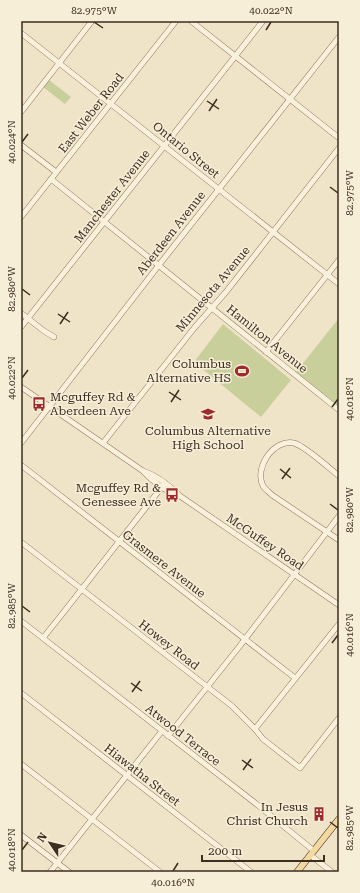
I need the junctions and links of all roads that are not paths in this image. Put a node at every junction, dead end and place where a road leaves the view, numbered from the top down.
1 (92, 21) edge
2 (176, 21) edge
3 (191, 21) edge
4 (263, 21) edge
5 (21, 33) edge
6 (339, 37) edge
7 (236, 56) junction
8 (60, 63) junction
9 (290, 99) junction
10 (111, 103) junction
11 (21, 112) edge
12 (339, 138) edge
13 (21, 145) edge
14 (165, 146) junction
15 (339, 148) edge
16 (56, 172) junction
17 (51, 179) junction
18 (219, 189) junction
19 (21, 217) edge
20 (105, 222) junction
21 (273, 232) junction
22 (339, 260) edge
23 (159, 265) junction
24 (327, 275) junction
25 (339, 284) edge
26 (212, 308) junction
27 (21, 313) edge
28 (28, 318) junction
29 (21, 327) edge
30 (54, 337) dead end
31 (266, 352) junction
32 (21, 387) edge
33 (49, 406) junction
34 (339, 410) edge
35 (21, 443) edge
36 (103, 443) junction
37 (21, 465) edge
38 (339, 476) edge
39 (163, 485) junction
40 (339, 516) edge
41 (327, 532) junction
42 (339, 540) edge
43 (21, 542) edge
44 (119, 542) junction
45 (294, 574) junction
46 (82, 590) junction
47 (339, 605) edge
48 (21, 621) edge
49 (339, 624) edge
50 (43, 638) junction
51 (244, 639) junction
52 (295, 678) junction
53 (206, 686) junction
54 (21, 693) edge
55 (339, 718) edge
56 (255, 729) junction
57 (162, 731) junction
58 (168, 736) junction
59 (21, 764) edge
60 (127, 775) junction
61 (92, 819) junction
62 (339, 819) edge
63 (21, 835) edge
64 (312, 853) junction
65 (57, 863) junction
66 (50, 872) edge
67 (69, 872) edge
68 (160, 872) edge
69 (251, 872) edge
70 (297, 872) edge
71 (332, 872) edge

1 - 8 street
2 - 10 street, East Weber Road
3 - 7 street
4 - 7 street, Manchester Avenue
5 - 8 street, Ontario Street
6 - 9 street, Aberdeen Avenue
7 - 9 street
7 - 14 street, Manchester Avenue
8 - 10 street, Ontario Street
8 - 11 street
9 - 12 street
9 - 18 street, Aberdeen Avenue
10 - 14 street, Ontario Street
10 - 16 street, East Weber Road
13 - 16 street
14 - 18 street, Ontario Street
14 - 20 street, Manchester Avenue
15 - 21 street, Minnesota Avenue
16 - 17 street, East Weber Road
17 - 19 street, East Weber Road
17 - 20 street, Hamilton Avenue
18 - 21 street, Ontario Street
18 - 23 street, Aberdeen Avenue
20 - 23 street, Hamilton Avenue
20 - 28 street, Manchester Avenue
21 - 24 street, Ontario Street
21 - 26 street, Minnesota Avenue
22 - 24 street
23 - 26 street, Hamilton Avenue
23 - 33 street, Aberdeen Avenue
24 - 25 street, Ontario Street
24 - 31 street
26 - 31 street, Hamilton Avenue
26 - 36 street, Minnesota Avenue
27 - 28 street
28 - 29 street, Manchester Avenue
28 - 30 street
31 - 34 street, Hamilton Avenue
32 - 33 street, McGuffey Road
33 - 35 street, Aberdeen Avenue
33 - 36 street, McGuffey Road
36 - 39 street, McGuffey Road
37 - 44 street, Grasmere Avenue
38 - 41 street
39 - 44 street
39 - 45 street, McGuffey Road
40 - 41 street
41 - 42 street
41 - 45 street
43 - 46 street, Howey Road
44 - 46 street
44 - 51 street, Grasmere Avenue
45 - 47 street, McGuffey Road
45 - 51 street
46 - 50 street
46 - 53 street, Howey Road
48 - 50 street, Atwood Terrace
49 - 52 street
50 - 57 street, Atwood Terrace
51 - 52 street, Grasmere Avenue
51 - 53 street
52 - 56 street
53 - 56 street, Howey Road
53 - 58 street
54 - 60 street, Hiawatha Street
55 - 56 street, Howey Road
57 - 58 street, Atwood Terrace
57 - 60 street
58 - 64 street, Atwood Terrace
59 - 61 street
60 - 61 street
60 - 69 street, Hiawatha Street
61 - 65 street
61 - 68 street
62 - 64 main road
63 - 65 street
64 - 70 main road
64 - 71 street, Atwood Terrace
65 - 66 street
65 - 67 street

